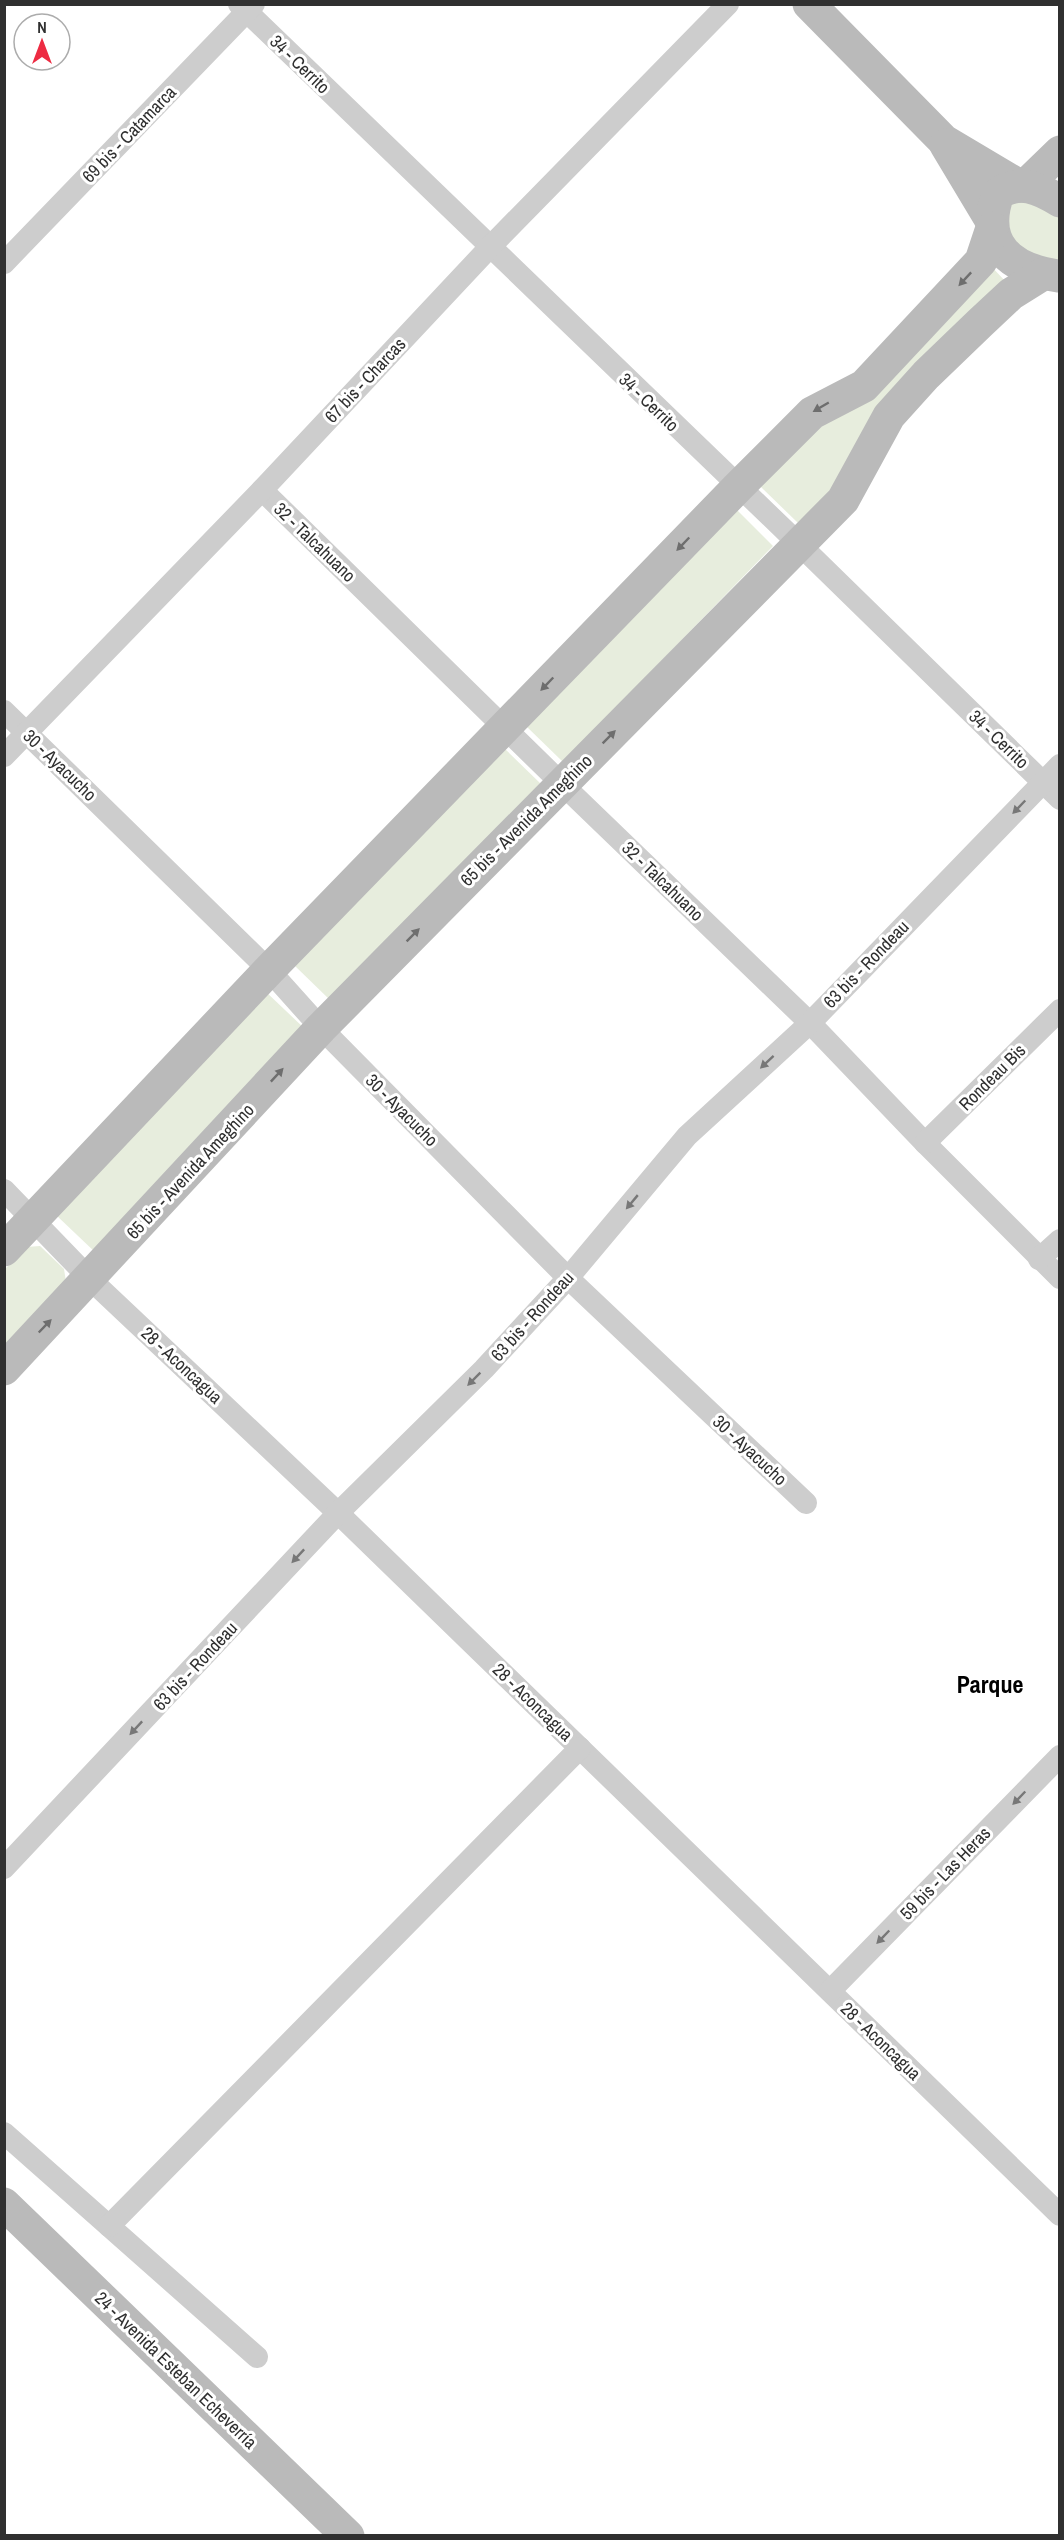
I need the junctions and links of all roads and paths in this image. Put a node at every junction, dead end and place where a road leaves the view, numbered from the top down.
1 (728, 4) edge
2 (809, 4) edge
3 (247, 7) edge
4 (944, 141) junction
5 (1059, 152) edge
6 (1023, 185) junction
7 (1059, 201) edge
8 (992, 224) junction
9 (489, 248) junction
10 (4, 263) edge
11 (1055, 276) edge
12 (738, 487) junction
13 (261, 490) junction
14 (799, 544) junction
15 (4, 711) edge
16 (504, 727) junction
17 (27, 733) junction
18 (4, 756) edge
19 (1059, 765) edge
20 (1042, 782) junction
21 (562, 784) junction
22 (1059, 799) edge
23 (269, 969) junction
24 (1059, 1011) edge
25 (810, 1023) junction
26 (321, 1028) junction
27 (925, 1143) junction
28 (4, 1190) edge
29 (34, 1219) junction
30 (1059, 1240) edge
31 (4, 1250) edge
32 (1039, 1259) junction
33 (568, 1278) junction
34 (1059, 1278) edge
35 (90, 1279) junction
36 (4, 1369) edge
37 (806, 1503) dead end
38 (338, 1513) junction
39 (580, 1748) junction
40 (1059, 1756) edge
41 (4, 1868) edge
42 (830, 1991) junction
43 (4, 2133) edge
44 (4, 2204) edge
45 (1059, 2215) edge
46 (109, 2226) junction
47 (257, 2357) dead end
48 (348, 2535) edge

1 - 9 street, 67 bis - Charcas
2 - 4 main road
3 - 9 street, 34 - Cerrito
3 - 10 street, 69 bis - Catamarca
4 - 6 main road
4 - 8 main road
5 - 6 main road
6 - 7 main road
6 - 8 main road
8 - 11 main road
8 -> 12 main road
9 - 12 street, 34 - Cerrito
9 - 13 street, 67 bis - Charcas
11 - 14 main road, 65 bis - Avenida Ameghino
12 - 14 street, 34 - Cerrito
12 -> 16 main road
13 - 16 street, 32 - Talcahuano
13 - 17 street, 67 bis - Charcas
14 - 20 street, 34 - Cerrito
21 -> 14 main road, 65 bis - Avenida Ameghino
15 - 17 street, 30 - Ayacucho
16 - 21 street, 32 - Talcahuano
16 - 23 main road
17 - 18 street, 67 bis - Charcas
17 - 23 street, 30 - Ayacucho
19 - 20 street, 63 bis - Rondeau
20 - 22 street, 34 - Cerrito
20 -> 25 street, 63 bis - Rondeau
21 - 25 street, 32 - Talcahuano
26 -> 21 main road, 65 bis - Avenida Ameghino
23 - 26 street, 30 - Ayacucho
23 - 29 main road
24 - 27 street, Rondeau Bis
25 - 27 street, 32 - Talcahuano
25 -> 33 street, 63 bis - Rondeau
26 - 33 street, 30 - Ayacucho
35 -> 26 main road, 65 bis - Avenida Ameghino
27 - 32 street, 32 - Talcahuano
28 - 29 street, 28 - Aconcagua
29 - 31 main road
29 - 35 street, 28 - Aconcagua
30 - 32 street
32 - 34 street, 32 - Talcahuano
33 - 37 street, 30 - Ayacucho
33 -> 38 street, 63 bis - Rondeau
36 -> 35 main road, 65 bis - Avenida Ameghino
35 - 38 street, 28 - Aconcagua
38 - 39 street, 28 - Aconcagua
38 -> 41 street, 63 bis - Rondeau
39 - 42 street, 28 - Aconcagua
39 - 46 street
40 -> 42 street, 59 bis - Las Heras
42 - 45 street, 28 - Aconcagua
43 - 46 street
44 - 48 main road, 24 - Avenida Esteban Echeverría
46 - 47 street

